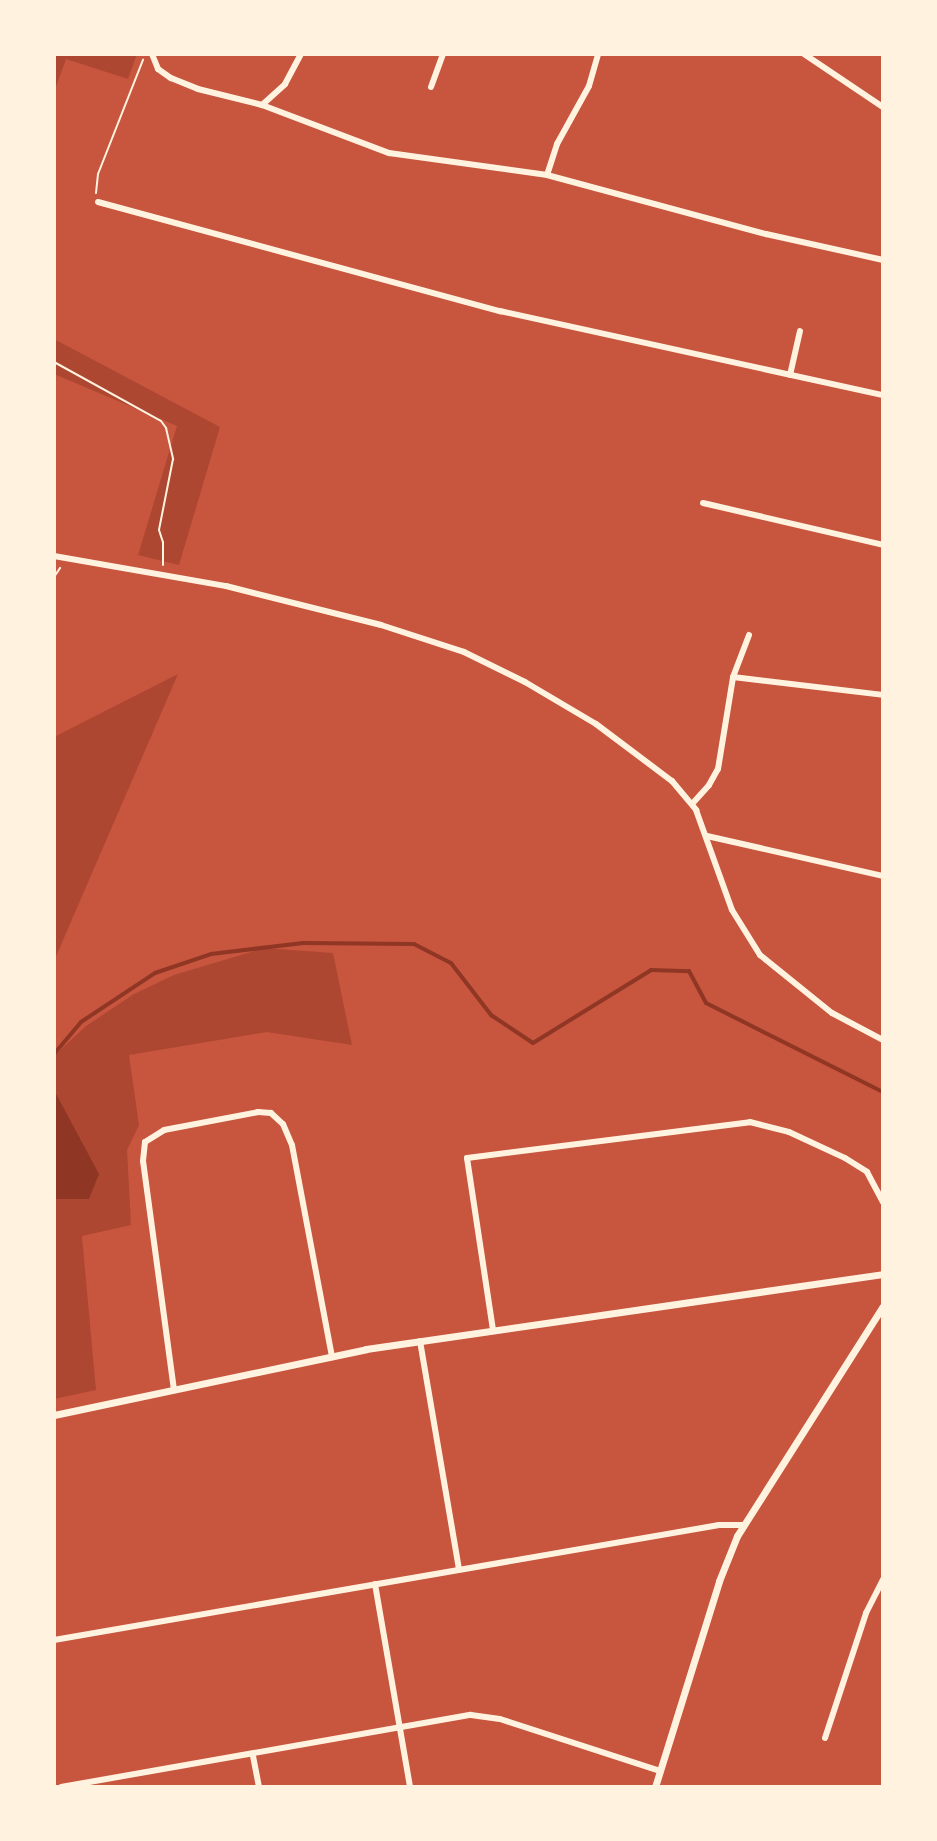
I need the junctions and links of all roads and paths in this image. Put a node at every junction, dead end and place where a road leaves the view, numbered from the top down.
1 (145, 54) edge
2 (152, 54) edge
3 (301, 54) edge
4 (443, 54) edge
5 (598, 54) edge
6 (804, 54) edge
7 (431, 87) dead end
8 (262, 105) junction
9 (883, 107) edge
10 (547, 175) junction
11 (98, 202) joint
12 (883, 260) edge
13 (800, 331) dead end
14 (54, 362) edge
15 (790, 375) junction
16 (883, 395) edge
17 (703, 503) dead end
18 (883, 545) edge
19 (54, 556) edge
20 (163, 574) junction
21 (749, 635) dead end
22 (733, 677) junction
23 (883, 695) edge
24 (692, 804) junction
25 (707, 836) junction
26 (883, 876) edge
27 (883, 1040) edge
28 (883, 1202) edge
29 (883, 1274) edge
30 (883, 1306) edge
31 (493, 1330) junction
32 (420, 1341) junction
33 (332, 1357) junction
34 (174, 1390) junction
35 (54, 1415) edge
36 (742, 1525) junction
37 (459, 1570) junction
38 (883, 1579) edge
39 (375, 1584) junction
40 (54, 1640) edge
41 (400, 1728) junction
42 (825, 1738) dead end
43 (253, 1756) junction
44 (660, 1771) junction
45 (110, 1783) edge
46 (61, 1787) edge
47 (259, 1787) edge
48 (410, 1787) edge
49 (655, 1787) edge

1 - 11 path
2 - 8 street
3 - 8 street
4 - 7 street
5 - 10 street
6 - 9 street
8 - 10 street
10 - 12 street
11 - 15 street
13 - 15 street
14 - 20 path
15 - 16 street
17 - 18 street
19 - 20 street
20 - 24 street
21 - 22 street
22 - 23 street
22 - 24 street
24 - 25 street
25 - 26 street
25 - 27 street
28 - 31 street
29 - 31 street
30 - 36 street
31 - 32 street
32 - 33 street
32 - 37 street
33 - 34 street
33 - 34 street
34 - 35 street
36 - 37 street
36 - 44 street
37 - 39 street
38 - 42 street
39 - 40 street
39 - 41 street
41 - 43 street
41 - 44 street
41 - 48 street
43 - 45 street
43 - 47 street
44 - 49 street
45 - 46 street

